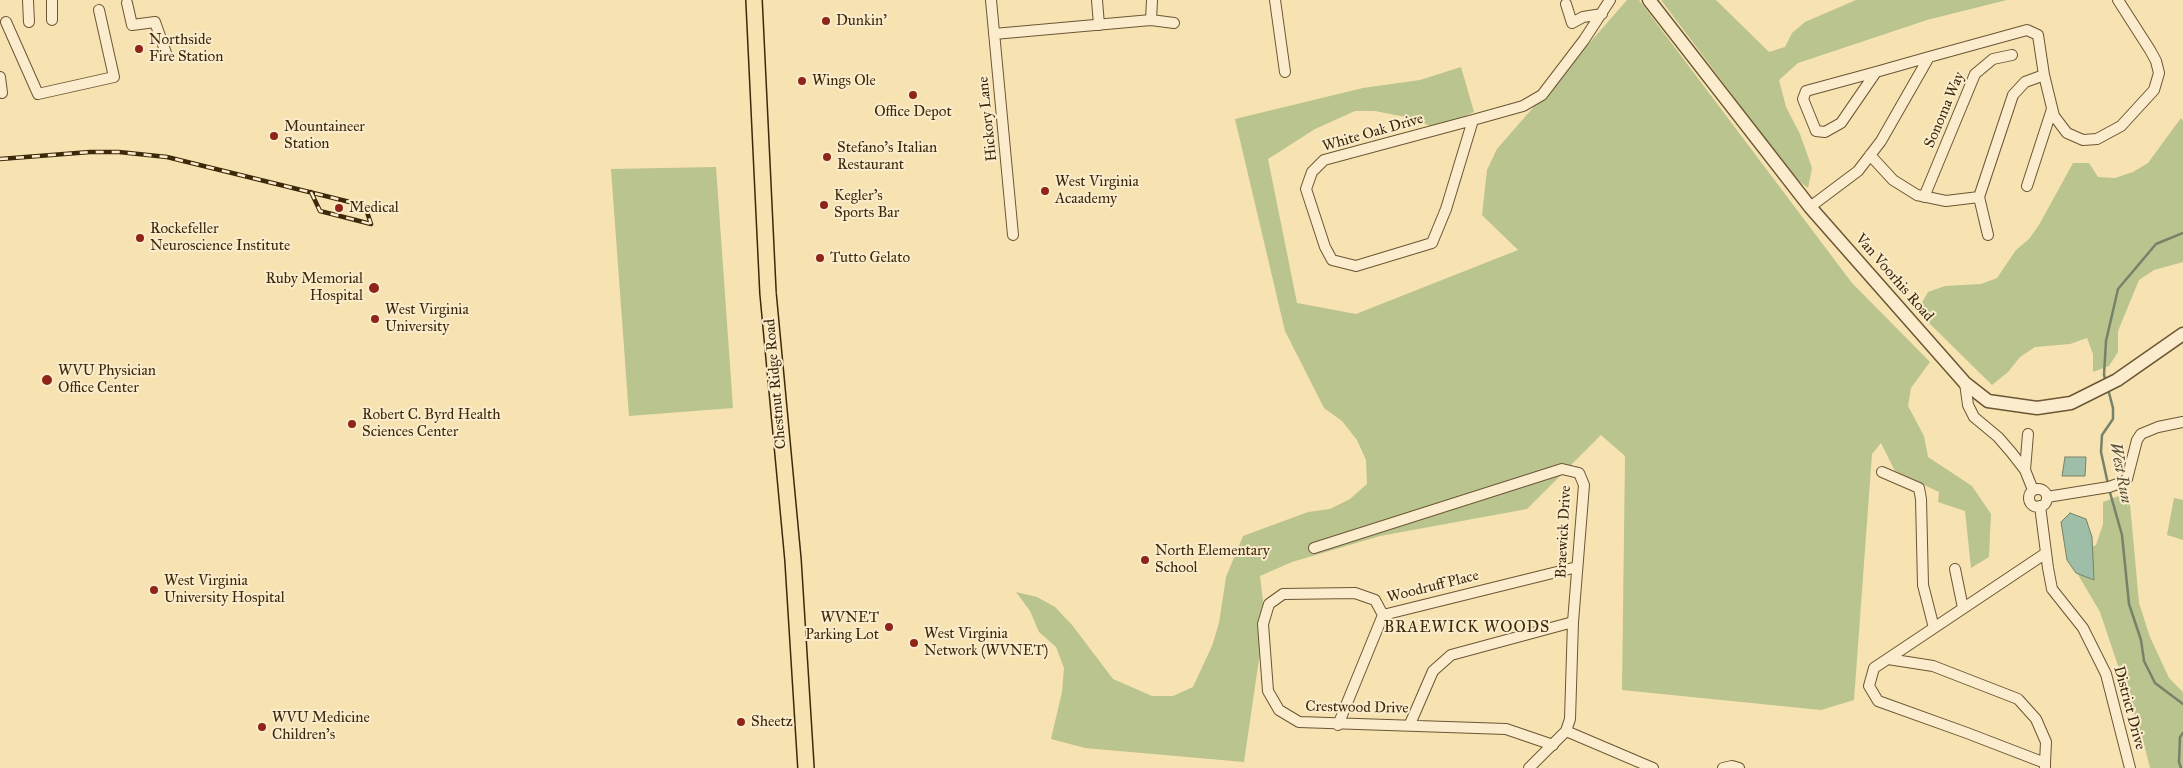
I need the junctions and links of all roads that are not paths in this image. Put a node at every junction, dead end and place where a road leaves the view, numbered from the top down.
1 (28, 0) edge
2 (52, 0) edge
3 (754, 0) edge
4 (991, 0) edge
5 (1097, 0) edge
6 (1152, 0) edge
7 (1274, 0) edge
8 (1610, 0) edge
9 (1649, 0) edge
10 (2118, 0) edge
11 (127, 3) dead end
12 (1566, 4) dead end
13 (99, 10) dead end
14 (1602, 14) junction
15 (52, 20) dead end
16 (1151, 20) junction
17 (6, 22) dead end
18 (29, 22) dead end
19 (1174, 23) dead end
20 (1099, 25) junction
21 (994, 34) junction
22 (166, 54) dead end
23 (2012, 55) dead end
24 (1929, 57) junction
25 (1286, 72) dead end
26 (1876, 72) junction
27 (2044, 75) junction
28 (0, 77) edge
29 (2, 93) dead end
30 (2052, 110) junction
31 (1473, 120) junction
32 (1870, 155) junction
33 (2027, 186) dead end
34 (1924, 197) junction
35 (1979, 197) junction
36 (1810, 206) junction
37 (1013, 234) dead end
38 (1988, 235) dead end
39 (2183, 334) edge
40 (1965, 383) junction
41 (2183, 422) edge
42 (2028, 434) dead end
43 (2025, 470) junction
44 (1882, 472) dead end
45 (2033, 490) junction
46 (2047, 497) junction
47 (2040, 506) junction
48 (1314, 548) dead end
49 (2046, 552) junction
50 (1577, 567) junction
51 (1955, 569) dead end
52 (1963, 608) junction
53 (1383, 615) junction
54 (1573, 622) junction
55 (1934, 628) junction
56 (1888, 659) junction
57 (1410, 724) junction
58 (1338, 725) junction
59 (1566, 732) junction
60 (1553, 745) junction
61 (2045, 766) edge
62 (806, 768) edge
63 (1529, 768) edge
64 (1653, 768) edge
65 (1723, 768) edge
66 (1738, 768) edge
67 (2130, 768) edge

1 - 18 street
2 - 15 street
3 - 62 main road, Chestnut Ridge Road
4 - 21 street, Hickory Lane
5 - 20 street
6 - 16 street
7 - 25 street
8 - 14 street, White Oak Drive
9 - 36 street, Van Voorhis Road
10 - 30 street
11 - 22 street
12 - 14 street
13 - 17 street
14 - 31 street, White Oak Drive
16 - 19 street
16 - 20 street
20 - 21 street
21 - 37 street, Hickory Lane
23 - 34 street, Sonoma Way
24 - 26 street
24 - 27 street
24 - 32 street
26 - 26 street
27 - 30 street
27 - 35 street
28 - 29 street
30 - 33 street
31 - 31 street, White Oak Drive
32 - 34 street
32 - 36 street
34 - 35 street
35 - 38 street
36 - 40 street, Van Voorhis Road
39 - 40 street, Van Voorhis Road
40 - 43 street, District Drive
41 - 46 street
42 - 43 street
43 - 45 street, District Drive
44 - 55 street
45 - 46 street
45 - 47 street, District Drive
46 - 47 street
47 - 49 street, District Drive
48 - 50 street, Braewick Drive
49 - 52 street
49 - 67 street, District Drive
50 - 53 street, Woodruff Place
50 - 54 street, Braewick Drive
51 - 52 street
52 - 55 street
53 - 58 street, Woodruff Place
53 - 58 street, Crestwood Drive
54 - 57 street
54 - 59 street, Braewick Drive
55 - 56 street
56 - 61 street
56 - 61 street
57 - 58 street, Crestwood Drive
57 - 60 street, Crestwood Drive
59 - 60 street
59 - 64 street
60 - 63 street
65 - 66 street

